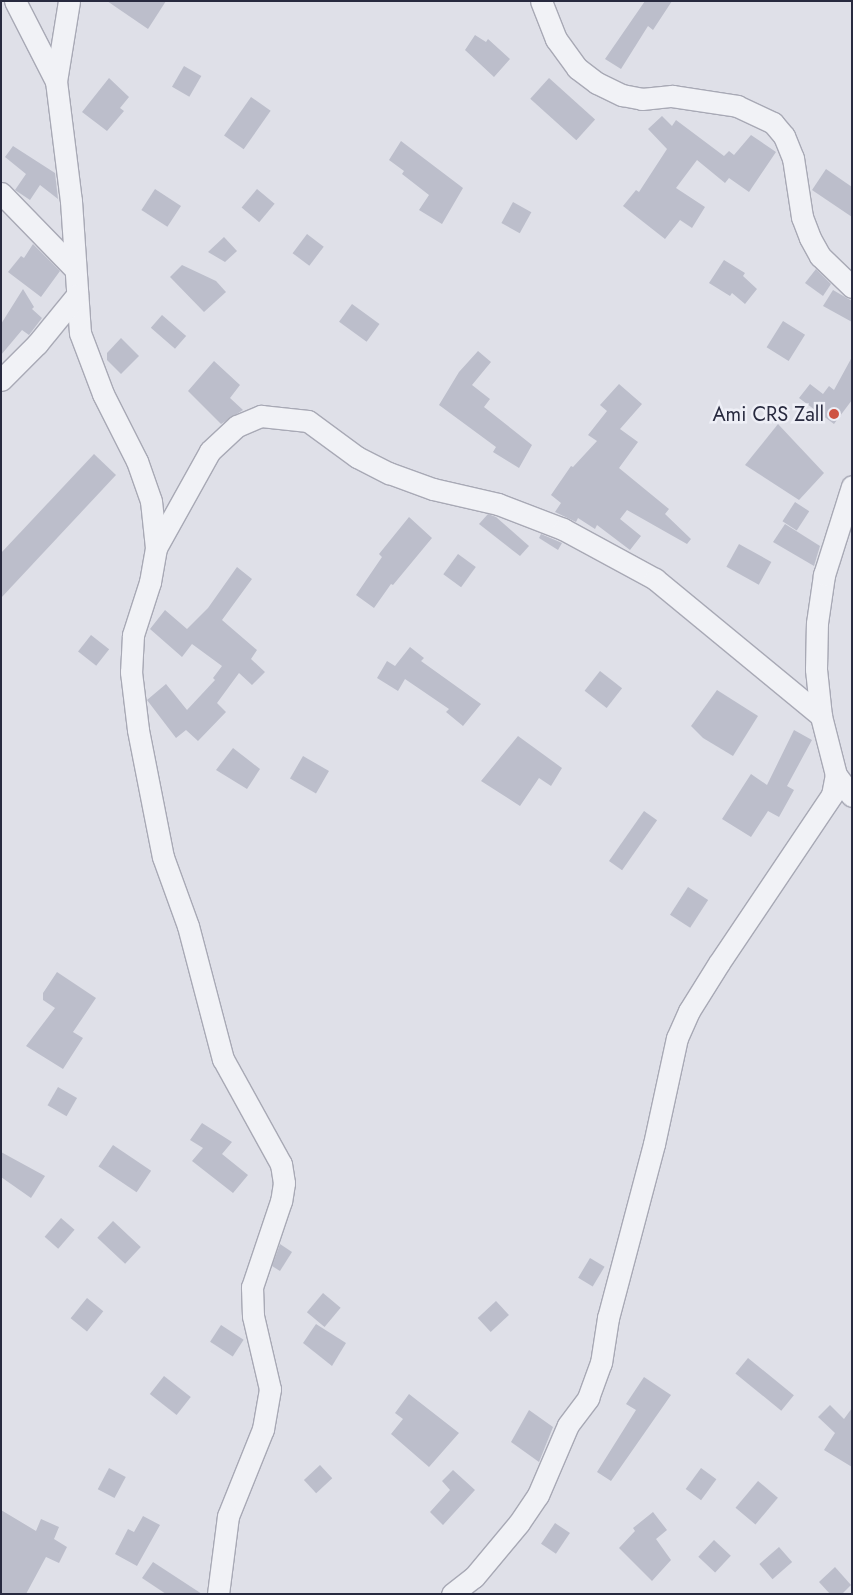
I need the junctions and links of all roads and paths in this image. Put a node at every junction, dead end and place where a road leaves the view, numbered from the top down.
1 (15, 1) edge
2 (69, 1) edge
3 (541, 1) edge
4 (56, 81) junction
5 (1, 193) edge
6 (76, 269) junction
7 (852, 288) edge
8 (77, 294) junction
9 (1, 380) edge
10 (852, 486) edge
11 (156, 548) junction
12 (820, 716) junction
13 (836, 775) junction
14 (852, 796) edge
15 (218, 1594) edge
16 (452, 1594) edge

1 - 4 street
2 - 4 street
3 - 7 street
4 - 6 street
5 - 6 street
6 - 8 street
8 - 9 street
8 - 11 street
10 - 12 street
11 - 12 street
11 - 15 street
12 - 13 street
13 - 14 street
13 - 16 street

